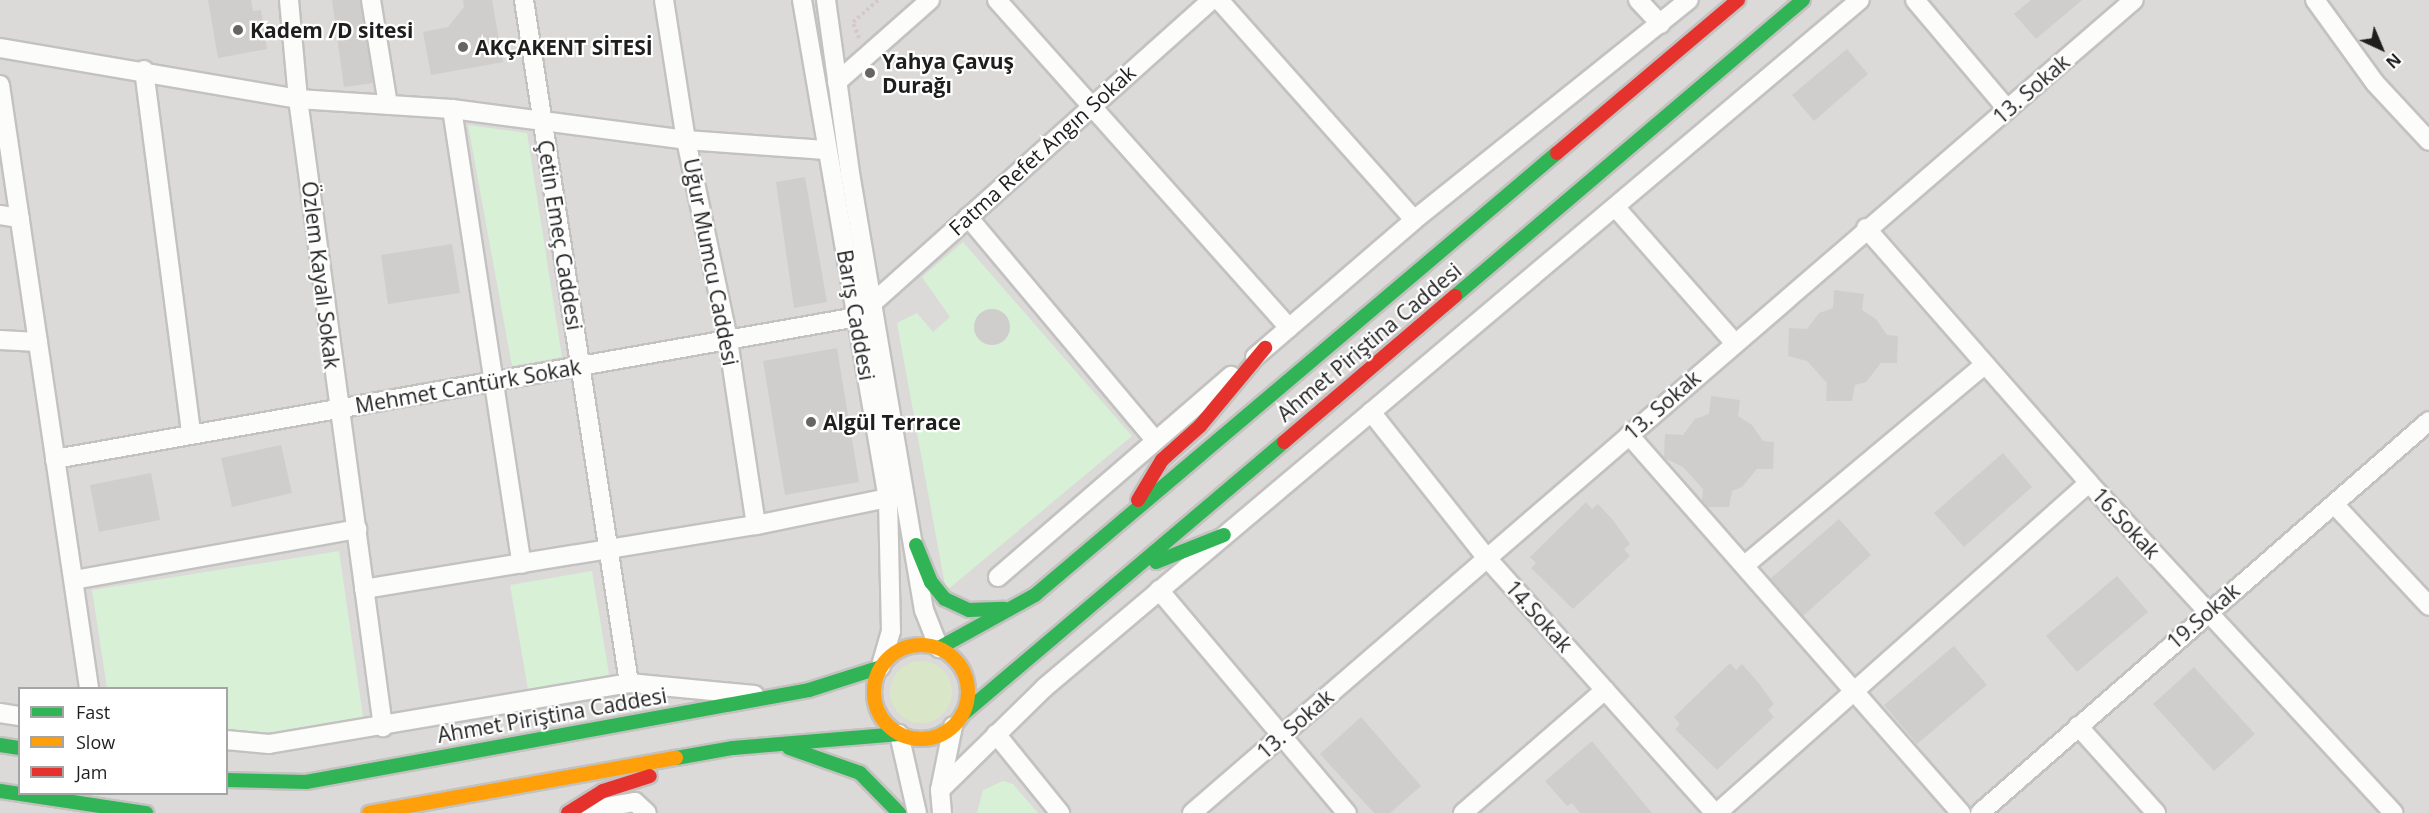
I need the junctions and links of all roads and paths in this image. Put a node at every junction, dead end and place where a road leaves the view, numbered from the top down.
1 (290, 0) edge
2 (371, 0) edge
3 (524, 0) edge
4 (664, 0) edge
5 (802, 0) edge
6 (826, 0) edge
7 (878, 0) edge
8 (930, 0) edge
9 (997, 0) edge
10 (1211, 0) edge
11 (1219, 0) edge
12 (1638, 0) edge
13 (1689, 0) edge
14 (1738, 0) edge
15 (1803, 0) edge
16 (1860, 0) edge
17 (1915, 0) edge
18 (2134, 0) edge
19 (2315, 0) edge
20 (1660, 24) junction
21 (866, 32) dead end
22 (0, 48) edge
23 (144, 70) junction
24 (837, 82) junction
25 (0, 85) edge
26 (298, 99) junction
27 (387, 105) junction
28 (1090, 107) junction
29 (452, 109) junction
30 (2007, 109) junction
31 (543, 119) junction
32 (686, 140) junction
33 (2429, 141) edge
34 (825, 150) junction
35 (1617, 209) junction
36 (0, 215) edge
37 (968, 217) junction
38 (20, 218) junction
39 (1414, 220) junction
40 (1866, 228) junction
41 (873, 299) junction
42 (857, 317) junction
43 (1289, 328) junction
44 (0, 340) edge
45 (728, 340) junction
46 (38, 342) junction
47 (1734, 342) junction
48 (1265, 348) junction
49 (1984, 364) junction
50 (580, 367) junction
51 (495, 382) junction
52 (339, 408) junction
53 (1371, 412) junction
54 (2429, 421) edge
55 (191, 431) junction
56 (1629, 435) junction
57 (1155, 440) junction
58 (55, 459) junction
59 (2089, 483) junction
60 (907, 493) junction
61 (888, 499) junction
62 (2334, 504) junction
63 (1126, 518) junction
64 (756, 525) junction
65 (357, 529) junction
66 (1224, 535) junction
67 (916, 545) junction
68 (608, 550) junction
69 (1486, 557) junction
70 (522, 564) junction
71 (1745, 565) junction
72 (1126, 575) junction
73 (998, 577) dead end
74 (74, 580) junction
75 (364, 589) junction
76 (1159, 590) junction
77 (2429, 606) edge
78 (1010, 609) junction
79 (2208, 612) junction
80 (939, 648) junction
81 (882, 668) junction
82 (629, 683) junction
83 (89, 687) edge
84 (1605, 690) junction
85 (1856, 691) junction
86 (773, 697) junction
87 (0, 713) edge
88 (18, 716) edge
89 (958, 721) junction
90 (2078, 726) junction
91 (383, 727) junction
92 (900, 734) junction
93 (996, 734) junction
94 (1279, 738) junction
95 (228, 740) edge
96 (772, 743) junction
97 (0, 745) edge
98 (18, 748) edge
99 (701, 754) junction
100 (228, 780) edge
101 (940, 790) junction
102 (0, 791) edge
103 (18, 794) edge
104 (27, 795) edge
105 (641, 807) edge
106 (146, 813) edge
107 (369, 813) edge
108 (570, 813) edge
109 (899, 813) edge
110 (917, 813) edge
111 (942, 813) edge
112 (1060, 813) edge
113 (1192, 813) edge
114 (1347, 813) edge
115 (1463, 813) edge
116 (1716, 813) edge
117 (1961, 813) edge
118 (1980, 813) edge
119 (2156, 813) edge
120 (2393, 813) edge

1 - 26 street, Özlem Kayalı Sokak
2 - 27 street
3 - 31 street, Çetin Emeç Caddesi
4 - 32 street, Uğur Mumcu Caddesi
5 - 34 street, Barış Caddesi
6 - 24 street, Barış Caddesi
7 - 21 path
8 - 24 street
9 - 28 street
10 - 28 street, Fatma Refet Angın Sokak
11 - 39 street
12 - 20 street
13 - 20 street
14 - 63 street, Ahmet Piriştina Caddesi
15 - 72 street, Ahmet Piriştina Caddesi
16 - 35 street
17 - 30 street
18 - 30 street, 13. Sokak
19 - 33 street
20 - 39 street
22 - 23 street
23 - 26 street
23 - 55 street
24 - 41 street, Barış Caddesi
25 - 38 street
26 - 27 street
26 - 52 street, Özlem Kayalı Sokak
27 - 29 street
28 - 37 street, Fatma Refet Angın Sokak
28 - 43 street
29 - 31 street
29 - 51 street
30 - 40 street, 13. Sokak
31 - 32 street
31 - 50 street, Çetin Emeç Caddesi
32 - 34 street
32 - 45 street, Uğur Mumcu Caddesi
34 - 42 street, Barış Caddesi
35 - 47 street
35 - 53 street
36 - 38 street
37 - 41 street, Fatma Refet Angın Sokak
37 - 57 street
38 - 46 street
39 - 43 street
40 - 47 street, 13. Sokak
40 - 49 street, 16.Sokak
41 - 42 street
41 - 60 street, Barış Caddesi
42 - 45 street, Mehmet Cantürk Sokak
42 - 61 street, Barış Caddesi
43 - 48 street
44 - 46 street
45 - 50 street, Mehmet Cantürk Sokak
45 - 64 street, Uğur Mumcu Caddesi
46 - 58 street
47 - 56 street, 13. Sokak
48 - 57 street
48 - 63 street
49 - 59 street, 16.Sokak
49 - 71 street
50 - 51 street, Mehmet Cantürk Sokak
50 - 68 street, Çetin Emeç Caddesi
51 - 52 street, Mehmet Cantürk Sokak
51 - 70 street
52 - 55 street, Mehmet Cantürk Sokak
52 - 65 street, Özlem Kayalı Sokak
53 - 66 street
53 - 69 street, 14.Sokak
54 - 62 street, 19.Sokak
55 - 58 street, Mehmet Cantürk Sokak
56 - 69 street, 13. Sokak
56 - 71 street
57 - 73 street
58 - 74 street
59 - 79 street, 16.Sokak
59 - 85 street
60 - 61 street
60 - 67 street, Barış Caddesi
61 - 64 street
61 - 81 street, Barış Caddesi
62 - 77 street
62 - 79 street, 19.Sokak
63 - 78 street, Ahmet Piriştina Caddesi
64 - 68 street
65 - 74 street
65 - 75 street, Özlem Kayalı Sokak
66 - 72 street
66 - 76 street
67 - 78 street
67 - 80 street, Barış Caddesi
68 - 70 street
68 - 82 street, Çetin Emeç Caddesi
69 - 84 street, 14.Sokak
69 - 94 street, 13. Sokak
70 - 75 street
71 - 85 street
72 - 89 street, Ahmet Piriştina Caddesi
74 - 83 street
75 - 91 street, Özlem Kayalı Sokak
76 - 93 street
76 - 94 street
78 - 80 street, Ahmet Piriştina Caddesi
79 - 90 street, 19.Sokak
79 - 120 street, 16.Sokak
80 - 81 street
80 - 89 street
81 - 86 street, Ahmet Piriştina Caddesi
81 - 92 street
82 - 86 street
82 - 91 street
84 - 115 street
84 - 116 street, 14.Sokak
85 - 116 street
85 - 117 street
86 - 100 street, Ahmet Piriştina Caddesi
87 - 88 street
89 - 92 street
89 - 101 street
90 - 118 street, 19.Sokak
90 - 119 street
91 - 95 street
92 - 96 street
92 - 110 street
93 - 101 street
93 - 112 street
94 - 113 street, 13. Sokak
94 - 114 street
96 - 99 street
96 - 109 street
97 - 98 street
99 - 107 street
99 - 108 street
101 - 111 street
102 - 103 street
104 - 106 street
105 - 108 street

